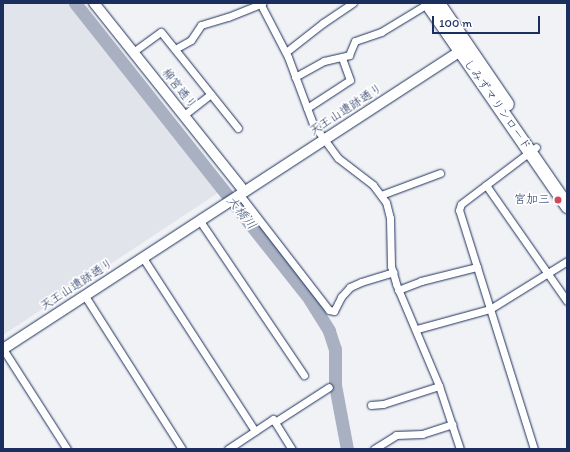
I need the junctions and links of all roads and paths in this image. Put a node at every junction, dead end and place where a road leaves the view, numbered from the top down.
1 (94, 3) edge
2 (261, 3) edge
3 (353, 3) edge
4 (431, 3) edge
5 (175, 49) junction
6 (464, 49) junction
7 (133, 52) junction
8 (286, 52) junction
9 (342, 58) junction
10 (295, 77) junction
11 (211, 94) junction
12 (307, 108) junction
13 (184, 116) junction
14 (238, 128) dead end
15 (324, 140) junction
16 (533, 149) junction
17 (440, 173) dead end
18 (486, 185) junction
19 (567, 192) edge
20 (241, 194) junction
21 (381, 195) junction
22 (567, 206) edge
23 (200, 221) junction
24 (143, 258) junction
25 (567, 261) edge
26 (477, 267) junction
27 (393, 272) junction
28 (548, 274) junction
29 (398, 290) junction
30 (84, 296) junction
31 (567, 302) edge
32 (490, 309) junction
33 (417, 329) junction
34 (3, 349) edge
35 (304, 375) dead end
36 (329, 386) dead end
37 (439, 386) junction
38 (371, 405) dead end
39 (275, 422) junction
40 (452, 424) junction
41 (255, 431) junction
42 (67, 449) edge
43 (182, 449) edge
44 (228, 449) edge
45 (292, 449) edge
46 (374, 449) edge
47 (460, 449) edge
48 (534, 449) edge

1 - 7 street, 柳宮通り
2 - 5 street
2 - 8 street
3 - 8 street
4 - 6 highway, しみずマリンロード
4 - 9 street
5 - 7 street
5 - 11 street
6 - 15 street, 天王山遺跡通り
6 - 16 highway, しみずマリンロード
7 - 13 street, 柳宮通り
8 - 10 street
9 - 10 street
9 - 12 street
10 - 12 street
11 - 13 street
11 - 14 street
12 - 15 street
13 - 20 street, 柳宮通り
15 - 20 street, 天王山遺跡通り
15 - 21 street
16 - 18 street
16 - 19 highway, しみずマリンロード
16 - 22 highway, しみずマリンロード
17 - 21 street
18 - 26 street
18 - 28 street
20 - 23 street, 天王山遺跡通り
20 - 27 street
21 - 27 street
23 - 24 street, 天王山遺跡通り
23 - 35 street
24 - 30 street, 天王山遺跡通り
24 - 41 street
25 - 28 street
26 - 29 street
26 - 32 street
27 - 29 street
28 - 31 street
28 - 32 street
29 - 33 street
30 - 34 street, 天王山遺跡通り
30 - 43 street
32 - 33 street
32 - 48 street
33 - 37 street
34 - 42 street
36 - 39 street
37 - 38 street
37 - 40 street
39 - 41 street
39 - 45 street
40 - 46 street
40 - 47 street
41 - 44 street

